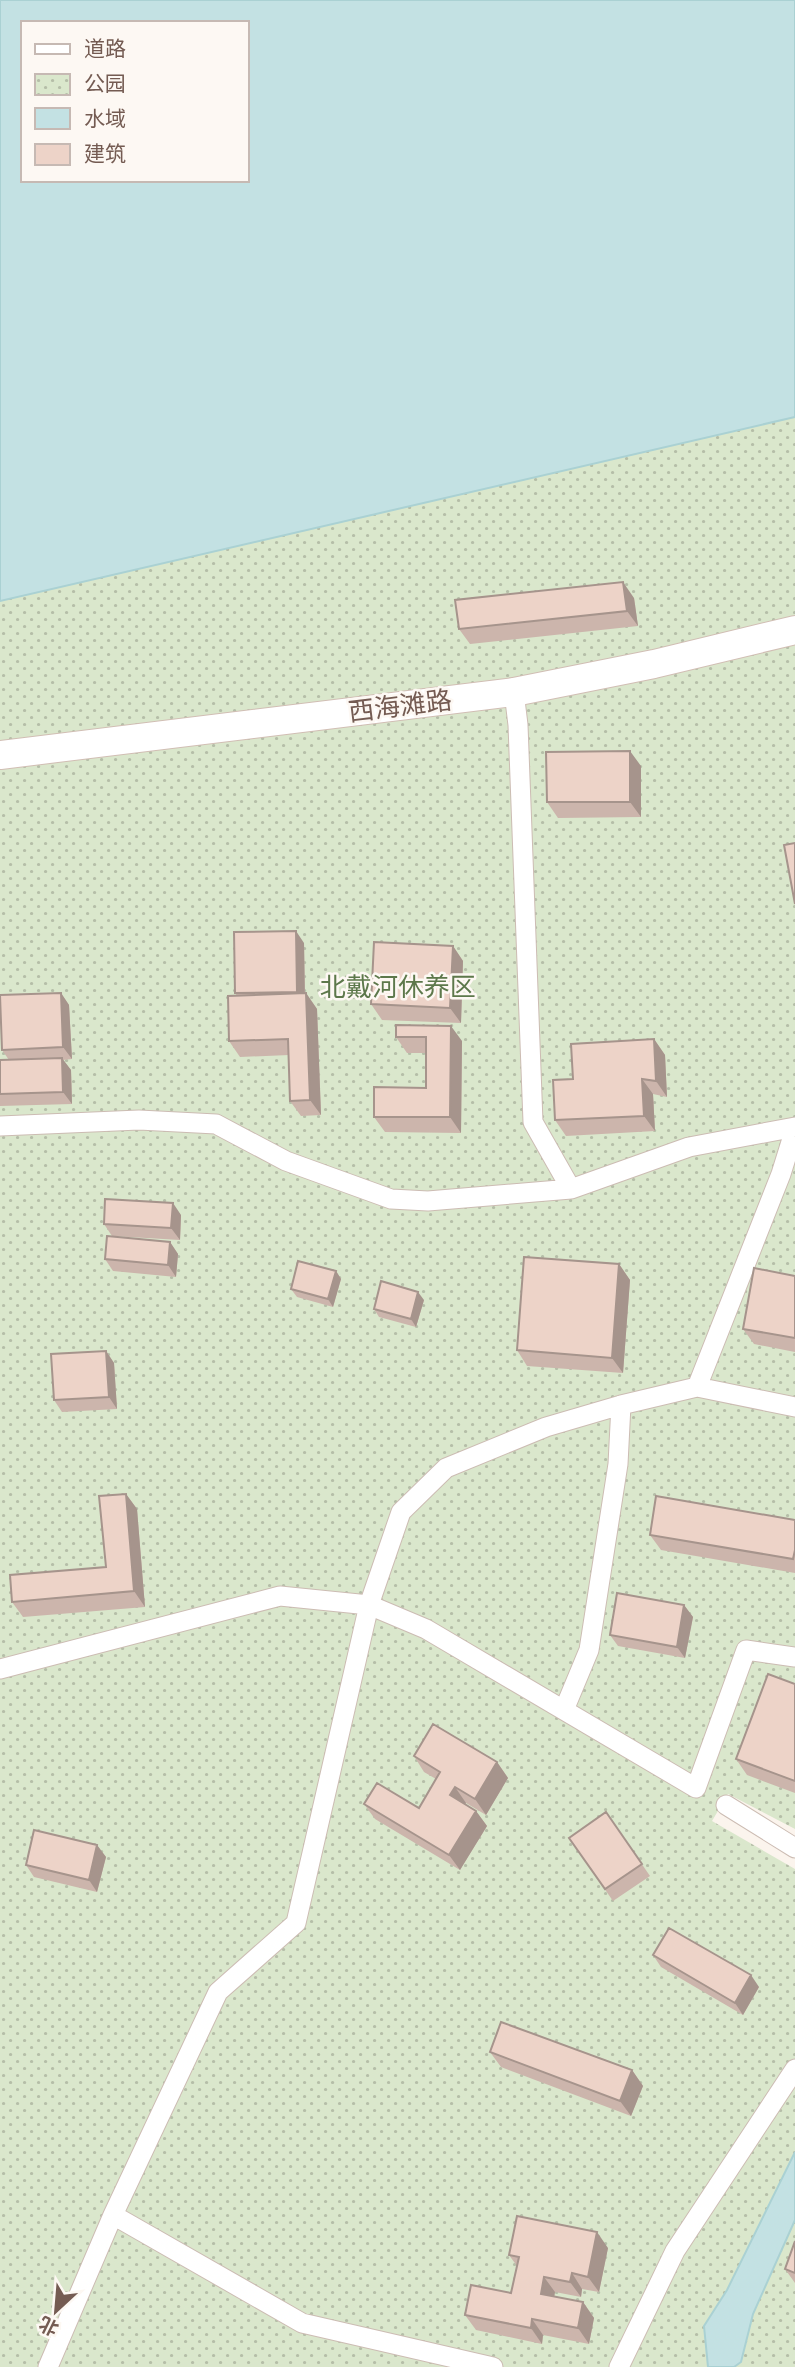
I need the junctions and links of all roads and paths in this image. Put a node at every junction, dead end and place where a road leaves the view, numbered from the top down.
1 (795, 630) edge
2 (514, 692) junction
3 (0, 755) edge
4 (0, 1126) edge
5 (795, 1128) edge
6 (571, 1189) junction
7 (698, 1387) junction
8 (621, 1405) junction
9 (795, 1408) edge
10 (369, 1605) junction
11 (795, 1657) edge
12 (0, 1669) edge
13 (564, 1710) junction
14 (726, 1805) dead end
15 (795, 1848) edge
16 (795, 2069) edge
17 (113, 2215) junction
18 (48, 2367) edge
19 (494, 2367) edge
20 (619, 2367) edge

1 - 2 main road, 西海滩路
2 - 3 main road, 西海滩路
2 - 6 street
4 - 6 street
5 - 6 street
5 - 7 street
7 - 8 street
7 - 9 street
8 - 10 street
8 - 13 street
10 - 12 street
10 - 13 street
10 - 17 street
11 - 13 street
14 - 15 street
16 - 20 street
17 - 18 street
17 - 19 street

